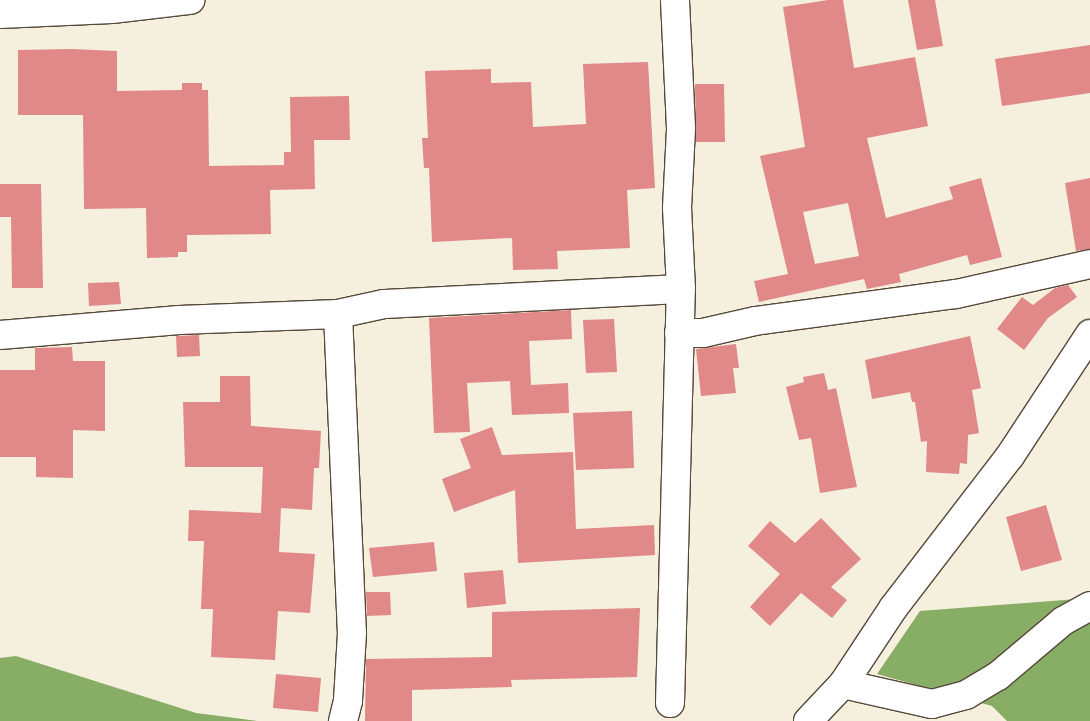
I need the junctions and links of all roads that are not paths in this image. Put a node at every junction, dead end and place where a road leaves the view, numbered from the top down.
1 (190, 0) edge
2 (675, 0) edge
3 (0, 14) edge
4 (1090, 264) edge
5 (681, 289) junction
6 (338, 314) junction
7 (679, 333) junction
8 (1090, 334) edge
9 (0, 335) edge
10 (1090, 606) edge
11 (844, 684) junction
12 (670, 702) dead end
13 (343, 721) edge
14 (808, 721) edge

1 - 3 street
2 - 5 street
4 - 7 street
5 - 6 street
5 - 7 street
6 - 9 street
6 - 13 street
7 - 12 street
8 - 11 street
10 - 11 street
11 - 14 street

